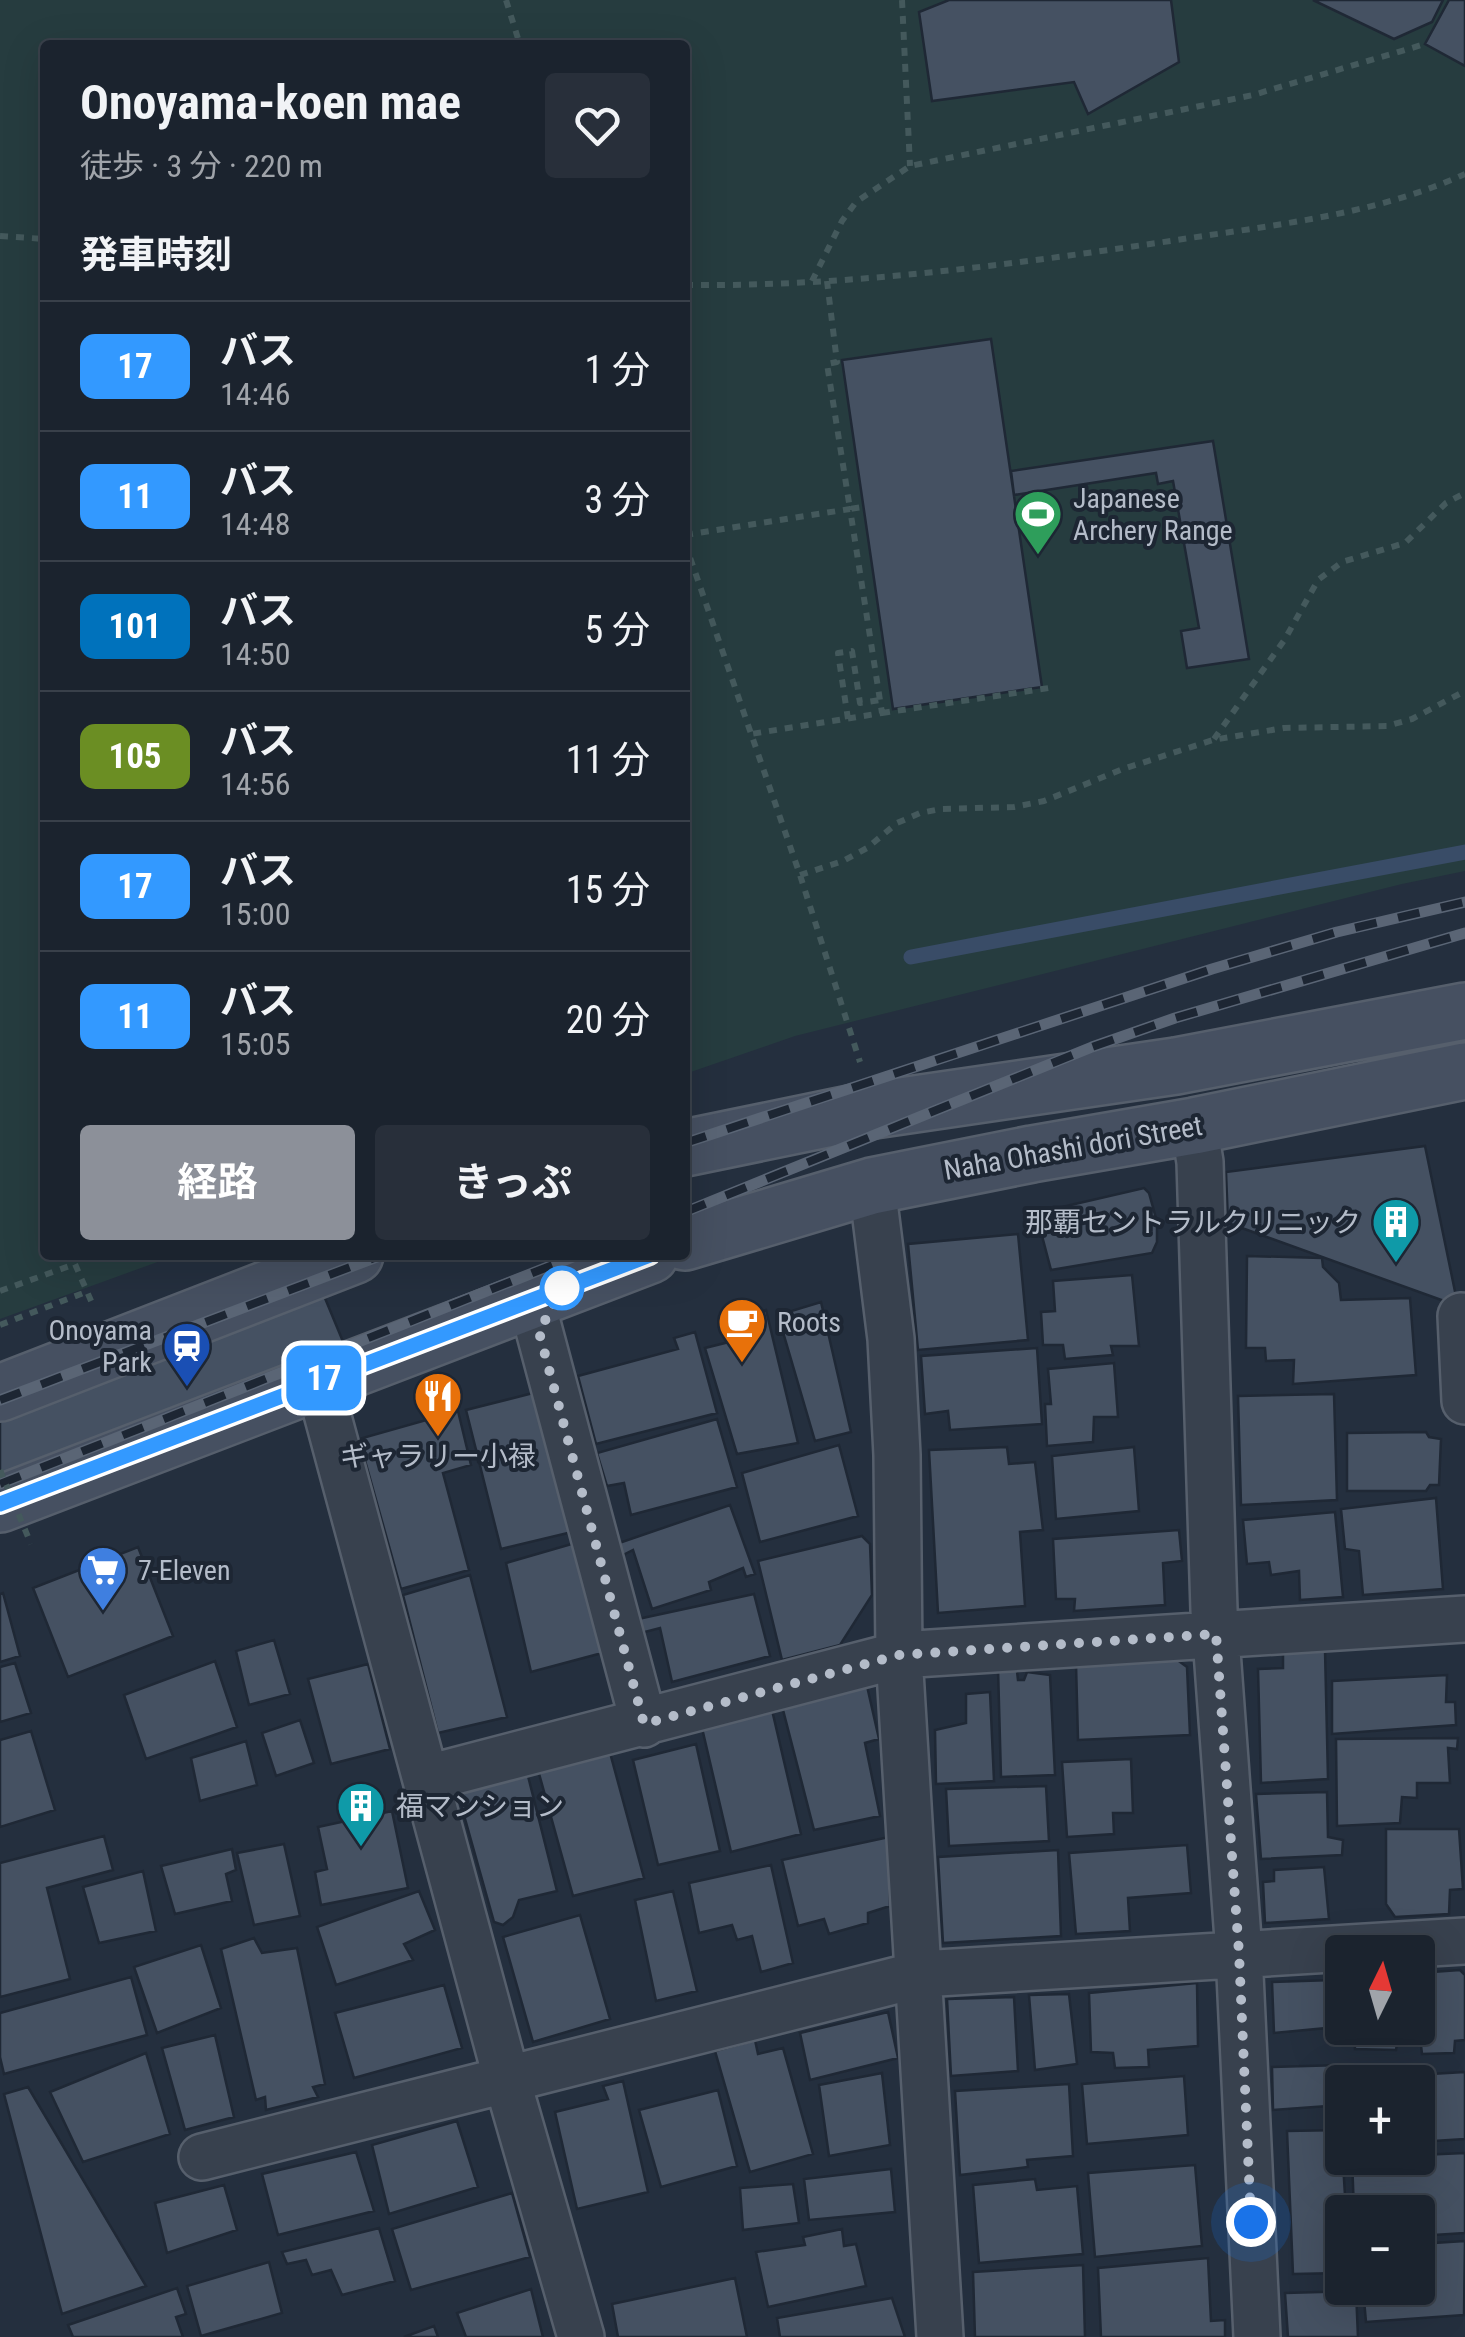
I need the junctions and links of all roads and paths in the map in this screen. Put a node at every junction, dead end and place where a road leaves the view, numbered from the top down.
1 (506, 0) edge
2 (902, 0) edge
3 (518, 40) edge
4 (1425, 44) dead end
5 (910, 166) junction
6 (1465, 174) edge
7 (0, 236) edge
8 (40, 239) edge
9 (827, 281) junction
10 (812, 282) junction
11 (690, 286) edge
12 (1465, 493) edge
13 (863, 507) dead end
14 (850, 509) junction
15 (690, 534) edge
16 (690, 557) edge
17 (1049, 688) dead end
18 (1465, 691) edge
19 (880, 700) junction
20 (882, 713) junction
21 (848, 719) junction
22 (752, 734) junction
23 (1213, 740) junction
24 (800, 875) junction
25 (1465, 1010) edge
26 (1465, 1070) edge
27 (863, 1072) dead end
28 (1194, 1126) junction
29 (690, 1147) edge
30 (872, 1186) junction
31 (690, 1241) edge
32 (341, 1260) edge
33 (637, 1260) edge
34 (0, 1292) edge
35 (86, 1292) junction
36 (530, 1300) junction
37 (92, 1303) dead end
38 (1465, 1318) edge
39 (0, 1325) edge
40 (318, 1380) junction
41 (0, 1393) edge
42 (1465, 1401) edge
43 (0, 1470) edge
44 (16, 1524) edge
45 (1465, 1619) edge
46 (1216, 1634) junction
47 (899, 1655) junction
48 (644, 1724) junction
49 (428, 1778) junction
50 (1465, 1942) edge
51 (1239, 1953) junction
52 (920, 1974) junction
53 (508, 2080) junction
54 (202, 2157) dead end
55 (581, 2337) edge
56 (940, 2337) edge
57 (1257, 2337) edge

1 - 3 path
2 - 5 path
4 - 5 path
5 - 10 path
6 - 9 path
7 - 8 path
9 - 10 path
9 - 14 path
10 - 11 path
12 - 23 path
13 - 14 path
14 - 15 path
14 - 19 path
16 - 22 path
17 - 20 path
18 - 23 path
19 - 20 path
19 - 21 path
20 - 21 path
21 - 22 path
22 - 24 path
23 - 24 path
24 - 27 path
25 - 29 main road
26 - 28 main road, Naha Ohashi dori Street
28 - 30 main road, Naha Ohashi dori Street
28 - 46 street
30 - 31 main road, Naha Ohashi dori Street
30 - 47 street
32 - 41 main road
33 - 36 main road
34 - 35 path
35 - 37 path
35 - 39 path
36 - 40 main road
36 - 48 street
38 - 42 street
40 - 44 main road
40 - 49 street
43 - 44 path, bridge
45 - 46 street
46 - 47 street
46 - 51 street
47 - 48 street
47 - 52 street
48 - 49 street
49 - 53 street
50 - 51 street
51 - 52 street
51 - 57 street
52 - 53 street
52 - 56 street
53 - 54 street
53 - 55 street

